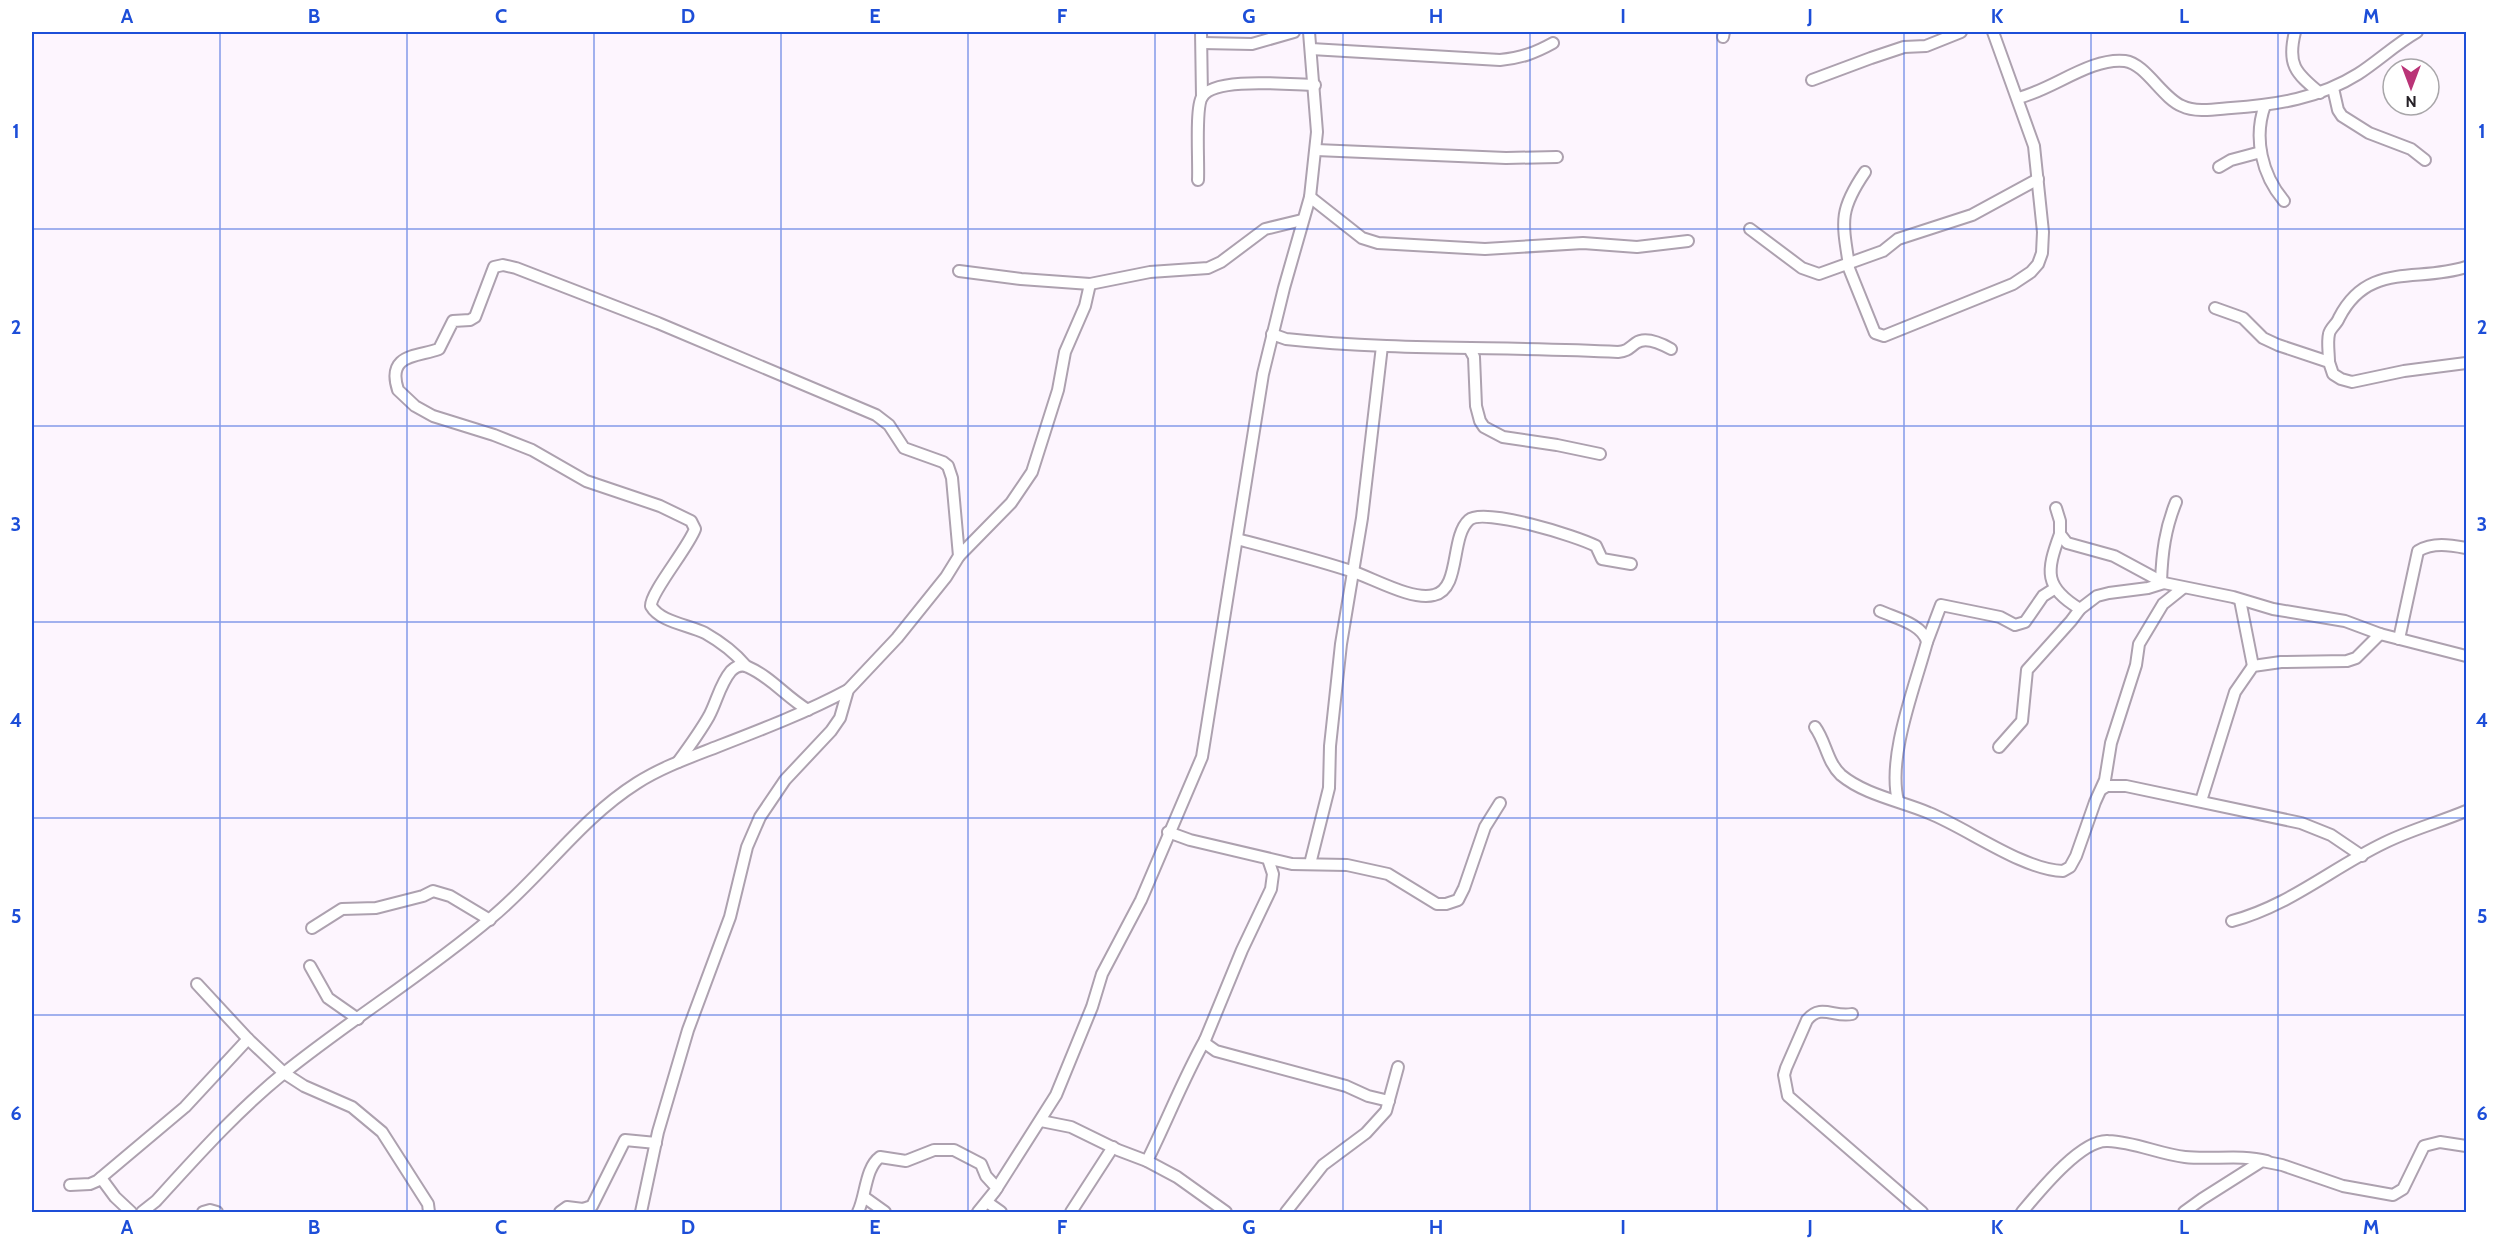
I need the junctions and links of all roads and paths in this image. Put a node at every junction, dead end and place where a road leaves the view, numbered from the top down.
1 (1294, 32) edge
2 (1309, 32) edge
3 (1961, 32) edge
4 (1993, 32) edge
5 (2295, 32) edge
6 (2417, 32) edge
7 (1202, 37) edge
8 (1553, 43) dead end
9 (1311, 49) junction
10 (1812, 80) dead end
11 (1315, 86) junction
12 (2333, 88) junction
13 (2320, 93) junction
14 (1202, 97) junction
15 (2018, 98) junction
16 (2265, 105) junction
17 (1316, 150) junction
18 (2261, 152) junction
19 (1557, 157) dead end
20 (2425, 160) dead end
21 (2219, 167) dead end
22 (1865, 172) dead end
23 (2038, 179) junction
24 (1198, 180) dead end
25 (1310, 197) junction
26 (2284, 201) dead end
27 (1302, 220) junction
28 (1750, 230) dead end
29 (1688, 241) dead end
30 (1848, 265) junction
31 (2466, 267) edge
32 (959, 271) dead end
33 (1090, 284) junction
34 (2215, 308) dead end
35 (1272, 334) junction
36 (1382, 346) junction
37 (1469, 348) junction
38 (1671, 349) dead end
39 (2329, 362) junction
40 (2466, 363) edge
41 (1600, 454) dead end
42 (2176, 502) dead end
43 (2056, 508) dead end
44 (2060, 534) junction
45 (1238, 538) junction
46 (2466, 548) edge
47 (959, 556) junction
48 (1631, 564) dead end
49 (1353, 571) junction
50 (2162, 582) junction
51 (2183, 588) junction
52 (2054, 589) junction
53 (2240, 600) junction
54 (2080, 609) junction
55 (1880, 611) dead end
56 (2380, 634) junction
57 (2399, 639) junction
58 (1927, 642) junction
59 (2466, 656) edge
60 (745, 665) junction
61 (2253, 666) junction
62 (848, 690) junction
63 (808, 710) junction
64 (1815, 727) dead end
65 (1999, 747) dead end
66 (678, 762) junction
67 (1894, 780) junction
68 (2102, 789) junction
69 (1875, 792) junction
70 (1898, 801) junction
71 (2201, 801) junction
72 (1500, 803) dead end
73 (2466, 811) edge
74 (1168, 832) junction
75 (2362, 856) junction
76 (1268, 859) junction
77 (1310, 864) junction
78 (490, 920) junction
79 (2232, 921) dead end
80 (312, 928) dead end
81 (310, 966) dead end
82 (197, 984) dead end
83 (1852, 1014) dead end
84 (358, 1019) junction
85 (248, 1039) junction
86 (1205, 1040) junction
87 (1216, 1051) junction
88 (1196, 1055) junction
89 (1398, 1067) dead end
90 (284, 1073) junction
91 (1389, 1101) junction
92 (1041, 1121) junction
93 (656, 1143) junction
94 (2466, 1146) edge
95 (1113, 1148) junction
96 (1147, 1161) junction
97 (2267, 1161) junction
98 (101, 1178) junction
99 (70, 1185) dead end
100 (997, 1188) junction
101 (864, 1197) junction
102 (987, 1202) junction
103 (131, 1212) edge
104 (142, 1212) edge
105 (203, 1212) edge
106 (217, 1212) edge
107 (429, 1212) edge
108 (560, 1212) edge
109 (641, 1212) edge
110 (858, 1212) edge
111 (885, 1212) edge
112 (978, 1212) edge
113 (1001, 1212) edge
114 (1071, 1212) edge
115 (1226, 1212) edge
116 (1286, 1212) edge
117 (1922, 1212) edge
118 (2022, 1212) edge
119 (2184, 1212) edge

1 - 7 street
2 - 9 street
3 - 10 street
4 - 15 street
5 - 13 street
6 - 12 street
7 - 14 street
8 - 9 street
9 - 11 street
11 - 14 street
11 - 17 street
12 - 13 street
12 - 20 street
13 - 16 street
14 - 24 street
15 - 16 street
15 - 23 street
16 - 18 street
17 - 19 street
17 - 25 street
18 - 21 street
18 - 26 street
22 - 30 street
23 - 30 street
23 - 30 street
25 - 27 street
25 - 29 street
27 - 33 street
27 - 35 street
28 - 30 street
31 - 39 street
32 - 33 street
33 - 47 street
34 - 39 street
35 - 36 street
35 - 45 street
36 - 37 street
36 - 49 street
37 - 38 street
37 - 41 street
39 - 40 street
42 - 50 street
43 - 44 street
44 - 50 street
44 - 52 street
45 - 49 street
45 - 74 street
46 - 57 street
47 - 60 street
47 - 62 street
48 - 49 street
49 - 77 street
50 - 51 street
50 - 54 street
51 - 53 street
51 - 68 street
52 - 54 street
52 - 58 street
53 - 56 street
53 - 61 street
54 - 65 street
55 - 58 street
56 - 57 street
56 - 61 street
57 - 59 street
58 - 67 street
60 - 63 street
60 - 66 street
61 - 71 street
62 - 63 street
62 - 93 street
63 - 66 street
64 - 69 street
66 - 78 street
67 - 69 street
67 - 70 street
68 - 70 street
68 - 71 street
69 - 70 street
71 - 75 street
72 - 77 street
73 - 75 street
74 - 76 street
74 - 92 street
75 - 79 street
76 - 77 street
76 - 86 street
78 - 80 street
78 - 84 street
81 - 84 street
82 - 85 street
83 - 117 street
84 - 90 street
85 - 90 street
85 - 98 street
86 - 87 street
86 - 88 street
87 - 88 street
87 - 91 street
88 - 96 street
89 - 91 street
90 - 104 street
90 - 107 street
91 - 116 street
92 - 95 street
92 - 100 street
93 - 108 street
93 - 109 street
94 - 97 street
95 - 96 street
95 - 114 street
96 - 115 street
97 - 118 street
97 - 119 street
98 - 99 street
98 - 103 street
100 - 101 street
100 - 102 street
101 - 110 street
101 - 111 street
102 - 112 street
102 - 113 street
105 - 106 street

